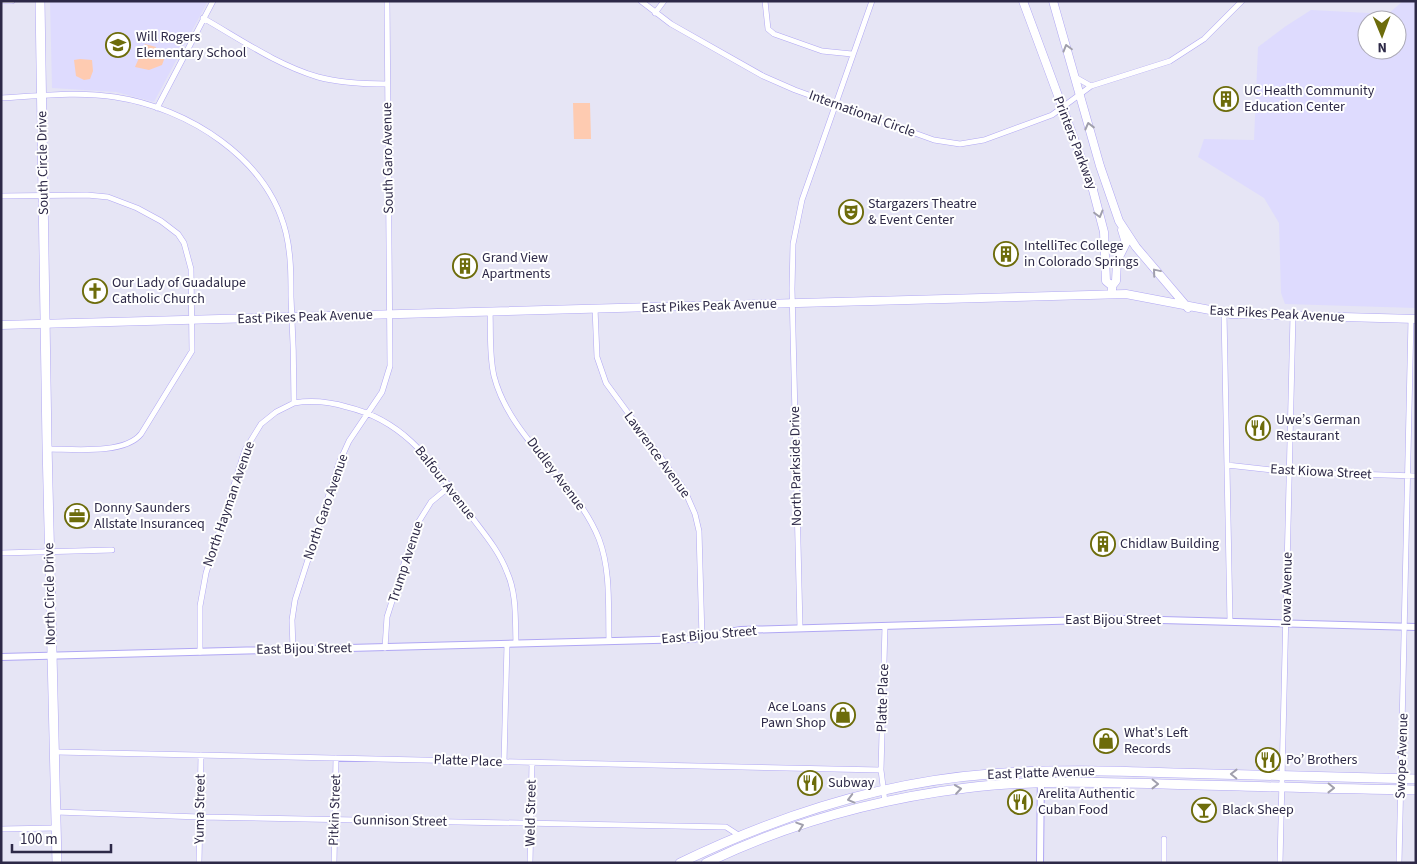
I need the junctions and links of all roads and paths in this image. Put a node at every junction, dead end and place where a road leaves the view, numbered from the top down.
1 (1, 1) edge
2 (12, 1) edge
3 (40, 1) edge
4 (213, 1) edge
5 (386, 1) edge
6 (641, 1) edge
7 (664, 1) edge
8 (765, 1) edge
9 (872, 1) edge
10 (1022, 1) edge
11 (1053, 1) edge
12 (1242, 1) edge
13 (655, 14) junction
14 (204, 18) junction
15 (852, 54) junction
16 (1075, 77) junction
17 (387, 84) junction
18 (1091, 86) junction
19 (1081, 94) junction
20 (42, 96) junction
21 (1, 98) edge
22 (835, 104) junction
23 (158, 108) junction
24 (1062, 109) junction
25 (44, 195) junction
26 (1, 196) edge
27 (1119, 221) junction
28 (1112, 291) junction
29 (792, 303) junction
30 (595, 308) junction
31 (1188, 308) junction
32 (490, 311) junction
33 (1224, 313) junction
34 (391, 314) junction
35 (1293, 315) junction
36 (292, 317) junction
37 (1413, 319) edge
38 (193, 321) junction
39 (45, 324) junction
40 (1, 325) edge
41 (294, 403) junction
42 (368, 413) junction
43 (47, 449) junction
44 (1227, 466) junction
45 (1290, 472) junction
46 (1408, 475) junction
47 (1416, 476) edge
48 (449, 487) junction
49 (112, 550) dead end
50 (50, 552) junction
51 (1, 553) edge
52 (1230, 621) junction
53 (1286, 624) junction
54 (885, 626) junction
55 (1405, 626) junction
56 (1416, 627) edge
57 (800, 628) junction
58 (702, 638) junction
59 (609, 641) junction
60 (507, 644) junction
61 (516, 644) junction
62 (385, 648) junction
63 (293, 650) junction
64 (200, 652) junction
65 (52, 656) junction
66 (1, 657) edge
67 (56, 752) junction
68 (202, 755) junction
69 (336, 758) junction
70 (504, 762) junction
71 (532, 763) junction
72 (881, 770) junction
73 (1041, 771) junction
74 (1283, 775) junction
75 (1401, 778) junction
76 (1416, 779) edge
77 (1041, 783) junction
78 (1282, 787) junction
79 (1401, 790) junction
80 (1416, 790) edge
81 (883, 791) junction
82 (885, 802) junction
83 (56, 812) junction
84 (796, 815) junction
85 (200, 817) junction
86 (335, 820) junction
87 (530, 824) junction
88 (1, 828) edge
89 (56, 828) junction
90 (740, 836) junction
91 (766, 838) junction
92 (1164, 839) dead end
93 (718, 857) junction
94 (57, 863) edge
95 (199, 863) edge
96 (334, 863) edge
97 (530, 863) edge
98 (680, 863) edge
99 (706, 863) edge
100 (1040, 863) edge
101 (1164, 863) edge
102 (1280, 863) edge
103 (1399, 863) edge

1 - 2 street
3 - 20 main road, South Circle Drive
4 - 14 street
5 - 17 street, South Garo Avenue
6 - 13 street, International Circle
7 - 13 street
8 - 15 street
9 - 15 street, North Parkside Drive
10 - 24 main road, Printers Parkway
16 -> 11 main road, Printers Parkway
12 - 18 street, International Circle
13 - 22 street, International Circle
14 - 17 street
14 - 23 street
15 - 22 street, North Parkside Drive
16 - 18 street
16 - 19 main road, Printers Parkway
17 - 34 street, South Garo Avenue
18 - 19 street, International Circle
19 - 24 street, International Circle
27 -> 19 main road, Printers Parkway
20 - 21 street
20 - 23 street
20 - 25 main road, South Circle Drive
22 - 24 street, International Circle
22 - 29 street, North Parkside Drive
23 - 36 street
24 -> 28 main road, Printers Parkway
25 - 26 street
25 - 38 street
25 - 39 main road, South Circle Drive
27 - 28 main road, Printers Parkway
31 -> 27 main road, Printers Parkway
28 - 29 main road, East Pikes Peak Avenue
28 - 31 main road, East Pikes Peak Avenue
29 - 30 main road, East Pikes Peak Avenue
29 - 57 street, North Parkside Drive
30 - 32 main road, East Pikes Peak Avenue
30 - 58 street, Lawrence Avenue
31 - 33 main road, East Pikes Peak Avenue
32 - 34 main road, East Pikes Peak Avenue
32 - 59 street, Dudley Avenue
33 - 35 main road, East Pikes Peak Avenue
33 - 44 street
34 - 36 main road, East Pikes Peak Avenue
34 - 42 street, North Garo Avenue
35 - 37 main road, East Pikes Peak Avenue
35 - 45 street, Iowa Avenue
36 - 38 main road, East Pikes Peak Avenue
36 - 41 street
37 - 46 street, Swope Avenue
38 - 39 main road, East Pikes Peak Avenue
38 - 43 street
39 - 40 main road, East Pikes Peak Avenue
39 - 43 main road, North Circle Drive
41 - 42 street, Balfour Avenue
41 - 64 street, North Hayman Avenue
42 - 48 street, Balfour Avenue
42 - 63 street, North Garo Avenue
43 - 50 main road, North Circle Drive
44 - 45 street, East Kiowa Street
44 - 52 street
45 - 46 street, East Kiowa Street
45 - 53 street, Iowa Avenue
46 - 47 street, East Kiowa Street
46 - 55 street, Swope Avenue
48 - 61 street, Balfour Avenue
48 - 62 street, Trump Avenue
49 - 50 street
50 - 51 street
50 - 65 main road, North Circle Drive
52 - 53 street, East Bijou Street
52 - 54 street, East Bijou Street
53 - 55 street, East Bijou Street
53 - 74 street, Iowa Avenue
54 - 57 street, East Bijou Street
54 - 72 street, Platte Place
55 - 56 street, East Bijou Street
55 - 75 street, Swope Avenue
57 - 58 street, East Bijou Street
58 - 59 street, East Bijou Street
59 - 61 street, East Bijou Street
60 - 61 street, East Bijou Street
60 - 62 street, East Bijou Street
60 - 70 street
62 - 63 street, East Bijou Street
63 - 64 street, East Bijou Street
64 - 65 street, East Bijou Street
65 - 66 street, East Bijou Street
65 - 67 main road, North Circle Drive
67 - 68 street, Platte Place
67 - 83 main road, North Circle Drive
68 - 69 street, Platte Place
68 - 85 street, Yuma Street
69 - 70 street, Platte Place
69 - 86 street, Pitkin Street
70 - 71 street, Platte Place
71 - 72 street, Platte Place
71 - 87 street, Weld Street
72 - 81 street, Platte Place
74 -> 73 main road, East Platte Avenue
73 - 77 street
73 - 81 main road, East Platte Avenue
74 - 75 main road, East Platte Avenue
74 - 78 street, Iowa Avenue
75 - 76 main road, East Platte Avenue
75 - 79 street, Swope Avenue
77 -> 78 main road, East Platte Avenue
82 -> 77 main road, East Platte Avenue
77 - 100 street
78 -> 79 main road, East Platte Avenue
78 - 102 street, Iowa Avenue
79 - 80 main road, East Platte Avenue
79 - 103 street, Swope Avenue
81 - 82 street, Platte Place
81 -> 84 main road, East Platte Avenue
91 -> 82 main road, East Platte Avenue
83 - 85 street, Gunnison Street
83 - 89 main road, North Circle Drive
84 - 90 main road, East Platte Avenue
84 - 91 main road
85 - 86 street, Gunnison Street
85 - 95 street, Yuma Street
86 - 87 street, Gunnison Street
86 - 96 street, Pitkin Street
87 - 90 street, Gunnison Street
87 - 97 street, Weld Street
88 - 89 street
89 - 94 main road, North Circle Drive
90 - 93 main road
90 - 98 main road, East Platte Avenue
91 - 93 main road, East Platte Avenue
92 - 101 street
93 - 99 main road, East Platte Avenue

